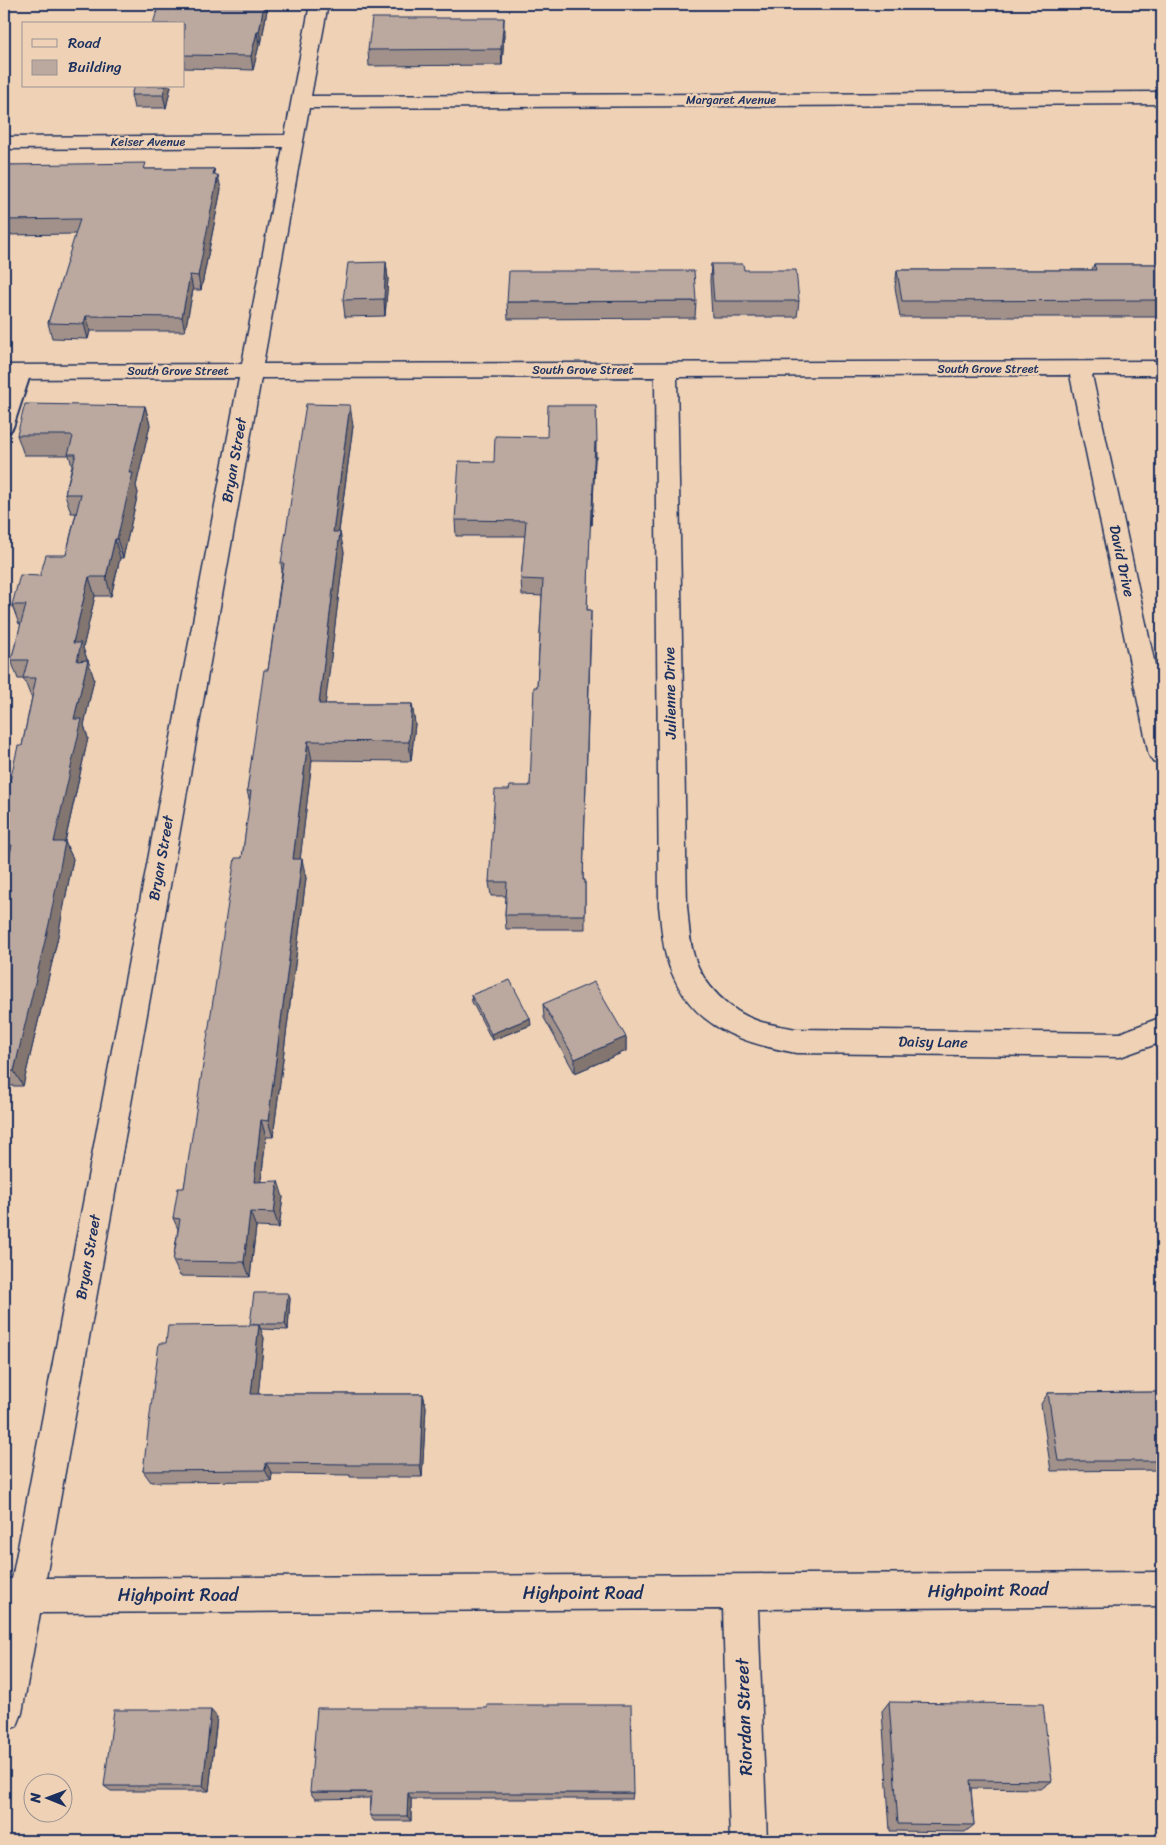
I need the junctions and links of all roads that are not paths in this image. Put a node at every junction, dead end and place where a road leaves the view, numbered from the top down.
1 (319, 4) edge
2 (1162, 98) edge
3 (300, 102) junction
4 (293, 141) junction
5 (4, 142) edge
6 (1080, 368) junction
7 (1162, 368) edge
8 (666, 370) junction
9 (251, 371) junction
10 (13, 372) edge
11 (4, 427) edge
12 (1162, 755) edge
13 (710, 1006) joint
14 (1162, 1029) edge
15 (1162, 1589) edge
16 (740, 1593) junction
17 (15, 1596) edge
18 (4, 1713) edge
19 (749, 1841) edge

1 - 3 street, Bryan Street
2 - 3 street, Margaret Avenue
3 - 4 street, Bryan Street
4 - 5 street, Keiser Avenue
4 - 9 street, Bryan Street
6 - 7 street, South Grove Street
6 - 8 street, South Grove Street
6 - 12 street, David Drive
8 - 9 street, South Grove Street
8 - 13 street, Julienne Drive
9 - 10 street, South Grove Street
9 - 17 street, Bryan Street
10 - 11 lane
13 - 14 street, Daisy Lane
15 - 16 street, Highpoint Road
16 - 17 street, Highpoint Road
16 - 19 street, Riordan Street
17 - 18 street, Bryan Street

